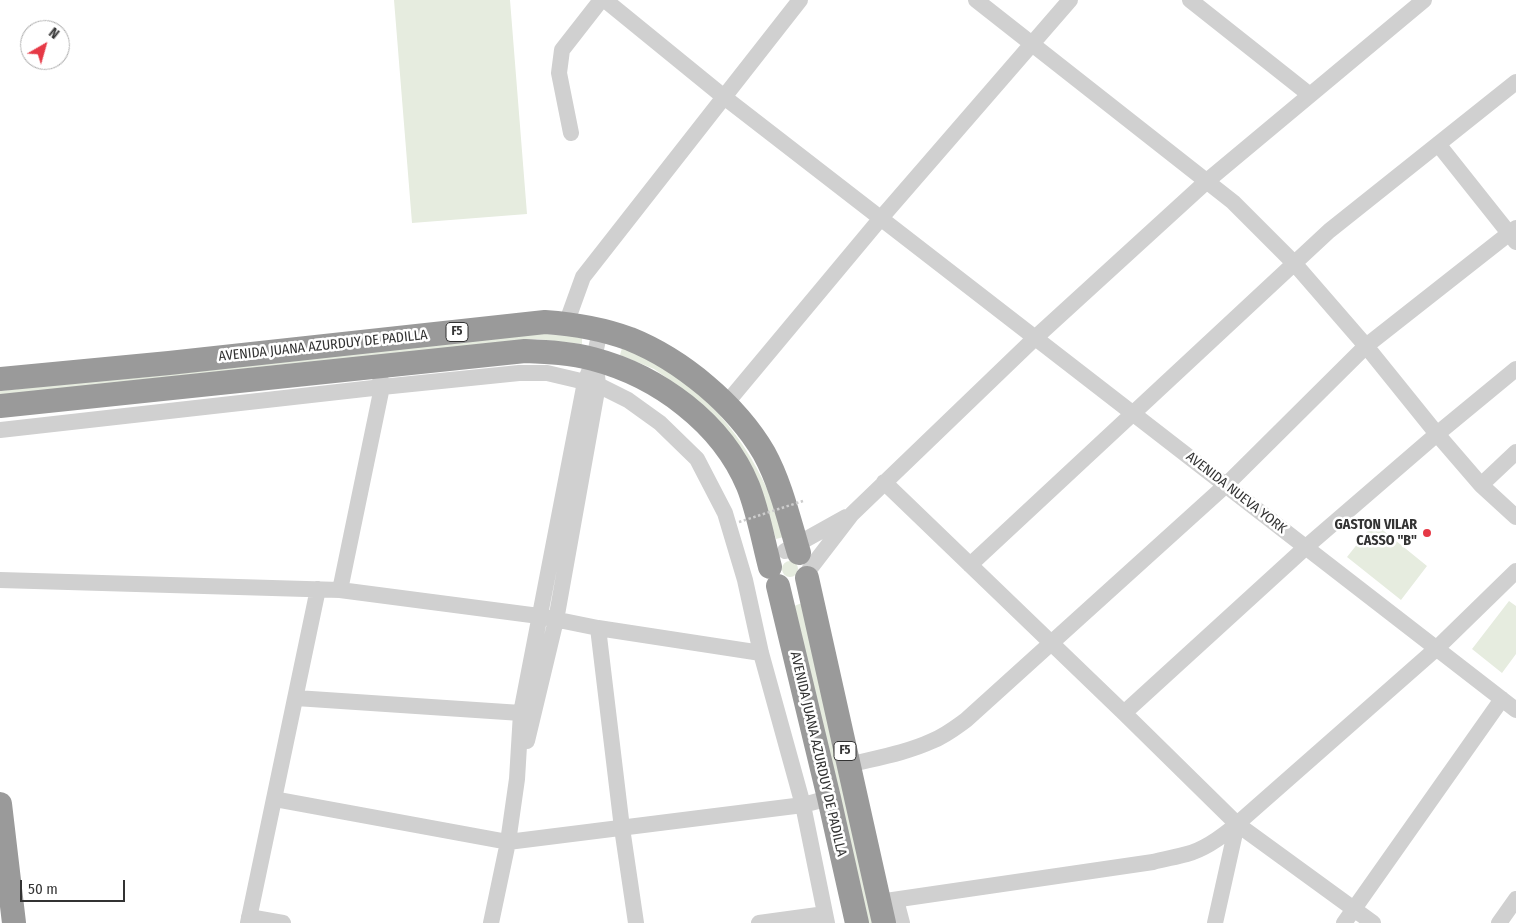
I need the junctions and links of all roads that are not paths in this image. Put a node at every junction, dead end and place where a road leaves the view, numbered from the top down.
1 (603, 0) edge
2 (800, 0) edge
3 (976, 0) edge
4 (1070, 0) edge
5 (1190, 0) edge
6 (1424, 0) edge
7 (1032, 44) junction
8 (1516, 82) edge
9 (1310, 95) junction
10 (724, 96) junction
11 (571, 133) dead end
12 (1438, 144) junction
13 (1207, 181) junction
14 (881, 218) junction
15 (1514, 234) edge
16 (1294, 263) junction
17 (566, 324) junction
18 (600, 330) junction
19 (1036, 338) junction
20 (1366, 346) junction
21 (594, 359) junction
22 (1516, 369) edge
23 (380, 376) junction
24 (0, 379) edge
25 (591, 383) junction
26 (725, 404) junction
27 (0, 406) edge
28 (1132, 413) junction
29 (0, 430) edge
30 (1437, 434) junction
31 (1516, 452) edge
32 (884, 482) junction
33 (1226, 485) junction
34 (1480, 485) junction
35 (852, 514) junction
36 (1516, 517) edge
37 (1306, 547) junction
38 (792, 564) junction
39 (970, 564) junction
40 (1516, 571) edge
41 (0, 580) edge
42 (318, 589) junction
43 (340, 590) junction
44 (539, 616) junction
45 (556, 620) junction
46 (598, 628) junction
47 (1051, 643) junction
48 (1437, 648) junction
49 (761, 653) junction
50 (296, 698) junction
51 (1502, 699) junction
52 (1516, 710) edge
53 (521, 713) junction
54 (1124, 713) junction
55 (848, 766) junction
56 (517, 779) junction
57 (829, 798) junction
58 (274, 799) junction
59 (0, 804) edge
60 (802, 805) junction
61 (1237, 824) junction
62 (622, 828) junction
63 (508, 842) junction
64 (1516, 899) edge
65 (886, 908) edge
66 (1354, 909) junction
67 (826, 919) edge
68 (248, 920) edge
69 (9, 921) edge
70 (283, 923) edge
71 (491, 923) edge
72 (636, 923) edge
73 (760, 923) edge
74 (857, 923) edge
75 (902, 923) edge
76 (1216, 923) edge
77 (1344, 923) edge
78 (1374, 923) edge
79 (1499, 923) edge

1 - 10 street, AVENIDA NUEVA YORK
1 - 11 street
2 - 10 street
3 - 7 street
4 - 7 street
5 - 9 street
6 - 9 street
7 - 13 street
7 - 14 street
8 - 12 street
9 - 13 street
10 - 14 street, AVENIDA NUEVA YORK
10 - 17 street
12 - 15 street
12 - 16 street
13 - 16 street
13 - 19 street
14 - 19 street, AVENIDA NUEVA YORK
14 - 26 street
15 - 20 street
16 - 20 street
16 - 28 street
17 - 18 highway, AVENIDA JUANA AZURDUY DE PADILLA / F5
17 - 24 highway, AVENIDA JUANA AZURDUY DE PADILLA / F5
18 - 21 street
18 - 26 highway, AVENIDA JUANA AZURDUY DE PADILLA / F5
19 - 28 street, AVENIDA NUEVA YORK
19 - 32 street
20 - 30 street
20 - 33 street
21 - 23 highway, AVENIDA JUANA AZURDUY DE PADILLA / F5
21 - 25 street
21 - 38 highway, AVENIDA JUANA AZURDUY DE PADILLA / F5
22 - 30 street
23 - 25 street
23 - 27 highway, AVENIDA JUANA AZURDUY DE PADILLA / F5
23 - 29 street
23 - 43 street
25 - 44 street
25 - 45 street
25 - 49 street
26 - 38 highway, AVENIDA JUANA AZURDUY DE PADILLA / F5
28 - 33 street, AVENIDA NUEVA YORK
28 - 39 street
30 - 34 street
30 - 37 street
31 - 34 street
32 - 35 street
32 - 39 street
33 - 37 street, AVENIDA NUEVA YORK
33 - 47 street
34 - 36 street
35 - 38 street
35 - 38 street
37 - 48 street, AVENIDA NUEVA YORK
37 - 54 street
38 - 55 highway, AVENIDA JUANA AZURDUY DE PADILLA / F5
38 - 57 highway, AVENIDA JUANA AZURDUY DE PADILLA / F5
39 - 47 street
40 - 48 street
41 - 42 street
42 - 43 street
42 - 50 street
43 - 44 street
44 - 45 street
44 - 53 street
45 - 46 street
45 - 56 street
46 - 49 street
46 - 62 street
47 - 54 street
47 - 55 street
48 - 51 street, AVENIDA NUEVA YORK
48 - 61 street
49 - 60 street
50 - 53 street
50 - 58 street
51 - 52 street, AVENIDA NUEVA YORK
51 - 66 street
53 - 56 street
54 - 61 street
55 - 65 highway, AVENIDA JUANA AZURDUY DE PADILLA / F5
56 - 63 street
57 - 60 street
57 - 74 highway, AVENIDA JUANA AZURDUY DE PADILLA / F5
58 - 63 street
58 - 68 street
59 - 69 highway
60 - 62 street
60 - 67 street
61 - 65 street
61 - 66 street
61 - 76 street
62 - 63 street
62 - 72 street
63 - 71 street
64 - 79 street
65 - 75 street
66 - 77 street
66 - 78 street
67 - 73 street
68 - 70 street

